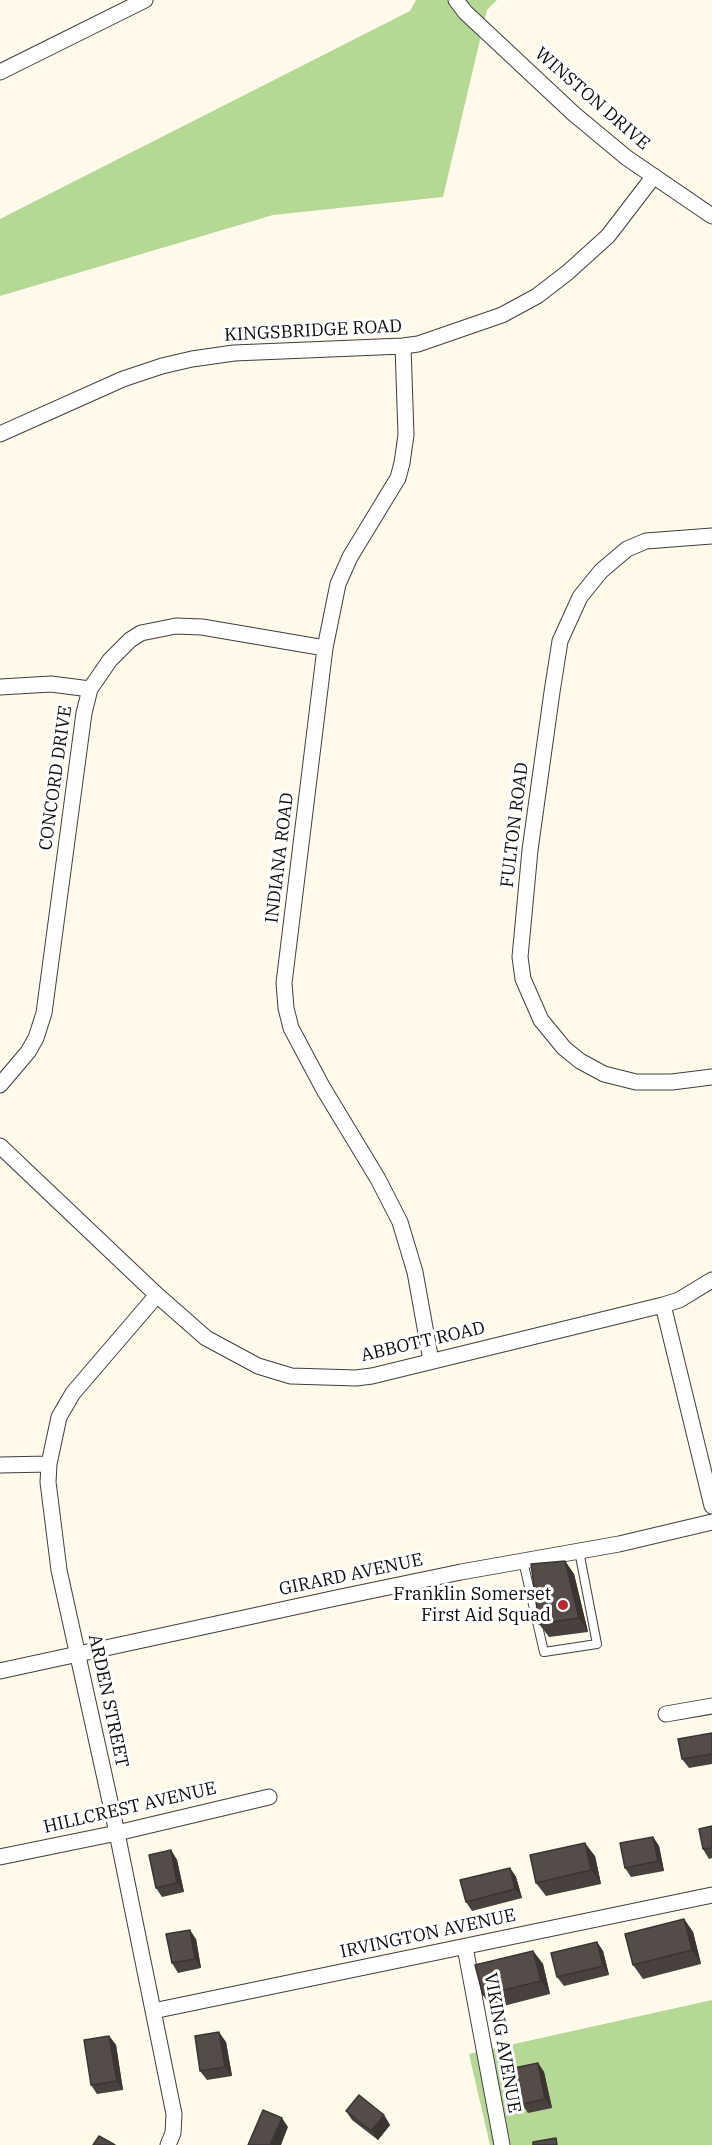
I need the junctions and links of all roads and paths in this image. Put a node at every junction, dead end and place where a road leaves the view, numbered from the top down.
1 (145, 0) edge
2 (456, 0) edge
3 (0, 72) edge
4 (654, 176) junction
5 (712, 216) edge
6 (403, 346) junction
7 (0, 434) edge
8 (712, 536) edge
9 (325, 648) junction
10 (0, 687) edge
11 (90, 689) junction
12 (712, 1077) edge
13 (0, 1085) edge
14 (4, 1156) edge
15 (712, 1280) edge
16 (157, 1294) junction
17 (663, 1305) junction
18 (431, 1361) junction
19 (49, 1464) junction
20 (0, 1466) edge
21 (712, 1506) edge
22 (712, 1522) edge
23 (579, 1551) junction
24 (523, 1561) junction
25 (79, 1654) junction
26 (0, 1671) edge
27 (712, 1706) edge
28 (666, 1714) dead end
29 (269, 1797) dead end
30 (117, 1833) junction
31 (0, 1857) edge
32 (712, 1895) edge
33 (465, 1947) junction
34 (153, 2011) junction
35 (168, 2145) edge
36 (502, 2145) edge

1 - 3 street
2 - 4 street, WINSTON DRIVE
4 - 5 street, WINSTON DRIVE
4 - 6 street, KINGSBRIDGE ROAD
6 - 7 street, KINGSBRIDGE ROAD
6 - 9 street, INDIANA ROAD
8 - 12 street, FULTON ROAD
9 - 11 street, CONCORD DRIVE
9 - 18 street, INDIANA ROAD
10 - 11 street
11 - 13 street, CONCORD DRIVE
14 - 16 street, ABBOTT ROAD
15 - 17 street, ABBOTT ROAD
16 - 18 street, ABBOTT ROAD
16 - 19 street, ARDEN STREET
17 - 18 street, ABBOTT ROAD
17 - 21 street
19 - 20 street
19 - 25 street, ARDEN STREET
22 - 23 street, GIRARD AVENUE
23 - 24 street, GIRARD AVENUE
23 - 24 lane
24 - 25 street, GIRARD AVENUE
25 - 26 street, GIRARD AVENUE
25 - 30 street, ARDEN STREET
27 - 28 street
29 - 30 street, HILLCREST AVENUE
30 - 31 street, HILLCREST AVENUE
30 - 34 street, ARDEN STREET
32 - 33 street, IRVINGTON AVENUE
33 - 34 street, IRVINGTON AVENUE
33 - 36 street, VIKING AVENUE
34 - 35 street, ARDEN STREET

